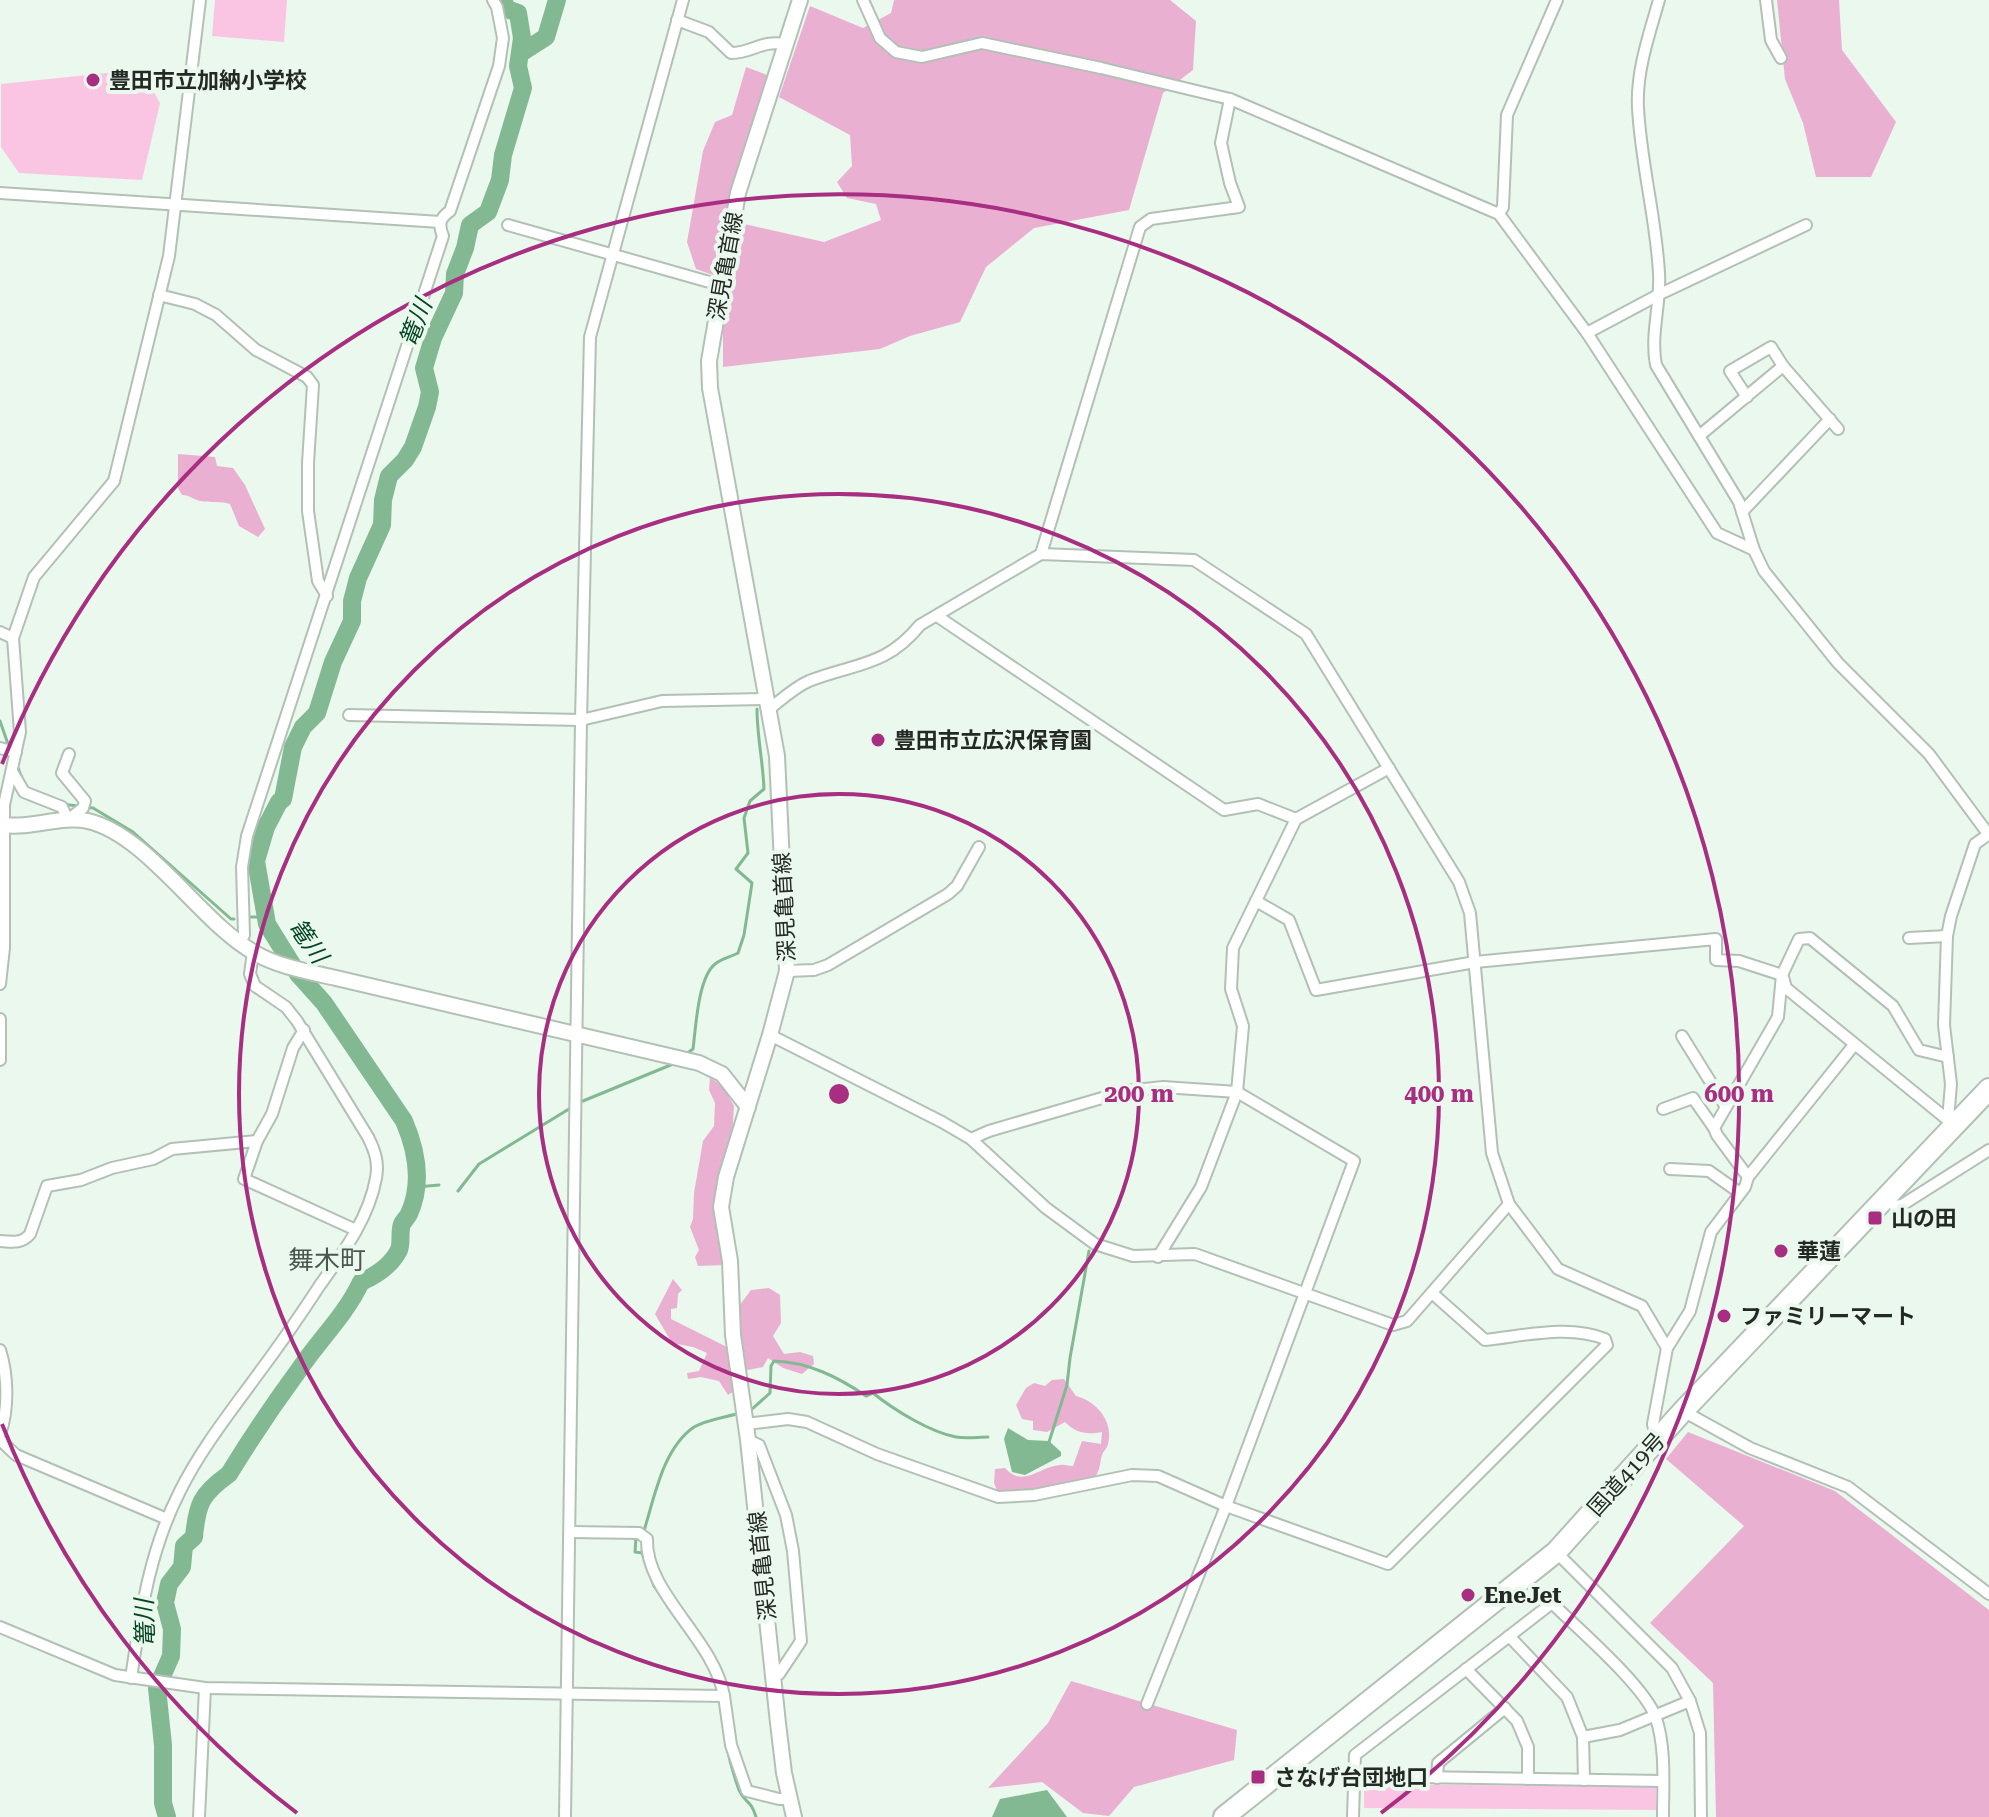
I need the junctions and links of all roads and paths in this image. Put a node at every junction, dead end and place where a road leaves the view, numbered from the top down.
1 (200, 0) edge
2 (493, 0) edge
3 (683, 0) edge
4 (800, 0) edge
5 (863, 0) edge
6 (1557, 0) edge
7 (1659, 0) edge
8 (1766, 0) edge
9 (677, 20) junction
10 (785, 44) junction
11 (1781, 58) dead end
12 (1230, 99) junction
13 (0, 193) edge
14 (175, 204) junction
15 (1499, 214) junction
16 (440, 222) junction
17 (508, 225) dead end
18 (1806, 225) dead end
19 (611, 256) junction
20 (720, 285) junction
21 (1660, 294) junction
22 (159, 295) junction
23 (1587, 333) junction
24 (1783, 366) junction
25 (1747, 397) junction
26 (1830, 419) junction
27 (1838, 429) dead end
28 (1699, 436) junction
29 (1742, 512) junction
30 (1754, 550) junction
31 (1041, 554) junction
32 (327, 596) junction
33 (937, 616) junction
34 (0, 632) edge
35 (13, 638) junction
36 (766, 705) junction
37 (349, 715) dead end
38 (581, 720) junction
39 (0, 748) edge
40 (16, 752) junction
41 (69, 754) dead end
42 (1389, 768) junction
43 (13, 773) junction
44 (1296, 819) junction
45 (68, 820) junction
46 (2, 825) edge
47 (1989, 834) edge
48 (979, 847) dead end
49 (1256, 901) junction
50 (1947, 936) junction
51 (1909, 938) dead end
52 (240, 942) junction
53 (254, 953) junction
54 (1475, 962) junction
55 (787, 971) junction
56 (1782, 975) junction
57 (0, 984) edge
58 (0, 1019) edge
59 (304, 1030) junction
60 (577, 1034) junction
61 (770, 1035) junction
62 (1682, 1036) dead end
63 (1854, 1045) junction
64 (1948, 1057) junction
65 (0, 1060) edge
66 (1989, 1089) edge
67 (1237, 1092) junction
68 (748, 1107) junction
69 (1726, 1107) junction
70 (1663, 1109) dead end
71 (1950, 1124) junction
72 (1714, 1128) junction
73 (971, 1139) junction
74 (257, 1141) junction
75 (1989, 1150) edge
76 (1670, 1169) dead end
77 (1748, 1177) junction
78 (1740, 1193) junction
79 (1886, 1198) junction
80 (1509, 1204) junction
81 (356, 1230) junction
82 (0, 1241) edge
83 (1158, 1257) junction
84 (1305, 1291) junction
85 (1432, 1293) junction
86 (1667, 1348) junction
87 (0, 1350) edge
88 (1683, 1411) junction
89 (746, 1424) junction
90 (0, 1437) edge
91 (748, 1440) junction
92 (1656, 1441) junction
93 (1226, 1506) junction
94 (167, 1519) junction
95 (570, 1532) junction
96 (1556, 1552) junction
97 (1989, 1594) edge
98 (0, 1627) edge
99 (1509, 1636) junction
100 (1466, 1669) junction
101 (773, 1677) junction
102 (131, 1678) junction
103 (202, 1687) junction
104 (567, 1695) junction
105 (723, 1696) junction
106 (1690, 1701) junction
107 (1147, 1704) dead end
108 (1505, 1708) junction
109 (1655, 1716) junction
110 (1583, 1737) junction
111 (1355, 1776) junction
112 (1437, 1778) junction
113 (1528, 1779) junction
114 (1584, 1780) junction
115 (1663, 1781) junction
116 (789, 1799) junction
117 (1233, 1814) edge
118 (199, 1817) edge
119 (565, 1817) edge
120 (794, 1817) edge
121 (1353, 1817) edge
122 (1663, 1817) edge
123 (1701, 1817) edge

1 - 14 street
2 - 16 street
3 - 9 street
4 - 10 main road, 深見亀首線
5 - 12 street
6 - 15 street
7 - 21 street
8 - 11 street
9 - 10 street
9 - 19 street
10 - 20 main road, 深見亀首線
12 - 15 street
12 - 31 street
13 - 14 street
14 - 16 street
14 - 22 street
15 - 23 street
16 - 32 street
17 - 19 street
18 - 21 street
19 - 20 street
19 - 38 street
20 - 36 main road, 深見亀首線
21 - 23 street
21 - 28 street
22 - 32 street
22 - 35 street
23 - 30 street
24 - 25 street
24 - 25 street
24 - 26 street
25 - 28 street
26 - 27 street
26 - 29 street
28 - 29 street
29 - 30 street
30 - 47 street
31 - 33 street
31 - 42 street
32 - 52 street
33 - 36 street
33 - 44 street
34 - 35 street
35 - 40 street
36 - 38 street
36 - 55 main road, 深見亀首線
37 - 38 street
38 - 60 street
39 - 40 street
40 - 43 street
41 - 45 street
42 - 44 street
42 - 54 street
43 - 45 street
43 - 46 street
44 - 49 street
45 - 46 main road
45 - 52 main road
46 - 57 street
47 - 50 street
48 - 55 street
49 - 54 street
49 - 67 street
50 - 51 street
50 - 64 street
52 - 53 main road
53 - 59 street
53 - 60 main road
54 - 56 street
54 - 80 street
55 - 61 main road, 深見亀首線
56 - 63 street
56 - 64 street
56 - 69 street
58 - 65 street
59 - 74 street
59 - 81 street
60 - 68 main road
60 - 95 street
61 - 68 main road, 深見亀首線
61 - 73 street
62 - 69 street
63 - 71 street
63 - 77 street
64 - 71 street
66 - 71 highway, 国道419号
67 - 73 street
67 - 83 street
67 - 84 street
68 - 89 main road, 深見亀首線
69 - 72 street
70 - 72 street
71 - 79 highway, 国道419号
72 - 77 street
73 - 83 street
74 - 81 street
74 - 82 street
75 - 79 street
76 - 78 street
77 - 78 street
78 - 86 street
79 - 88 highway, 国道419号
80 - 85 street
80 - 86 street
81 - 94 street
83 - 84 street
84 - 85 street
84 - 93 street
85 - 93 street
86 - 92 street
87 - 90 street
88 - 92 highway, 国道419号
88 - 97 street
89 - 91 main road, 深見亀首線
89 - 93 street
90 - 94 street
91 - 101 main road, 深見亀首線
91 - 101 street
92 - 96 highway, 国道419号
93 - 107 street
94 - 102 street
95 - 104 street
95 - 105 street
96 - 106 street
96 - 117 highway, 国道419号
98 - 102 street
99 - 100 street
99 - 109 street
99 - 110 street
100 - 108 street
100 - 111 street
101 - 116 main road, 深見亀首線
102 - 103 street
103 - 104 street
103 - 118 street
104 - 105 street
104 - 119 street
105 - 116 street
106 - 109 street
106 - 123 street
108 - 112 street
108 - 113 street
109 - 110 street
109 - 115 street
110 - 114 street
111 - 112 street
111 - 121 street
112 - 113 street
113 - 114 street
114 - 115 street
115 - 122 street
116 - 120 main road, 深見亀首線

